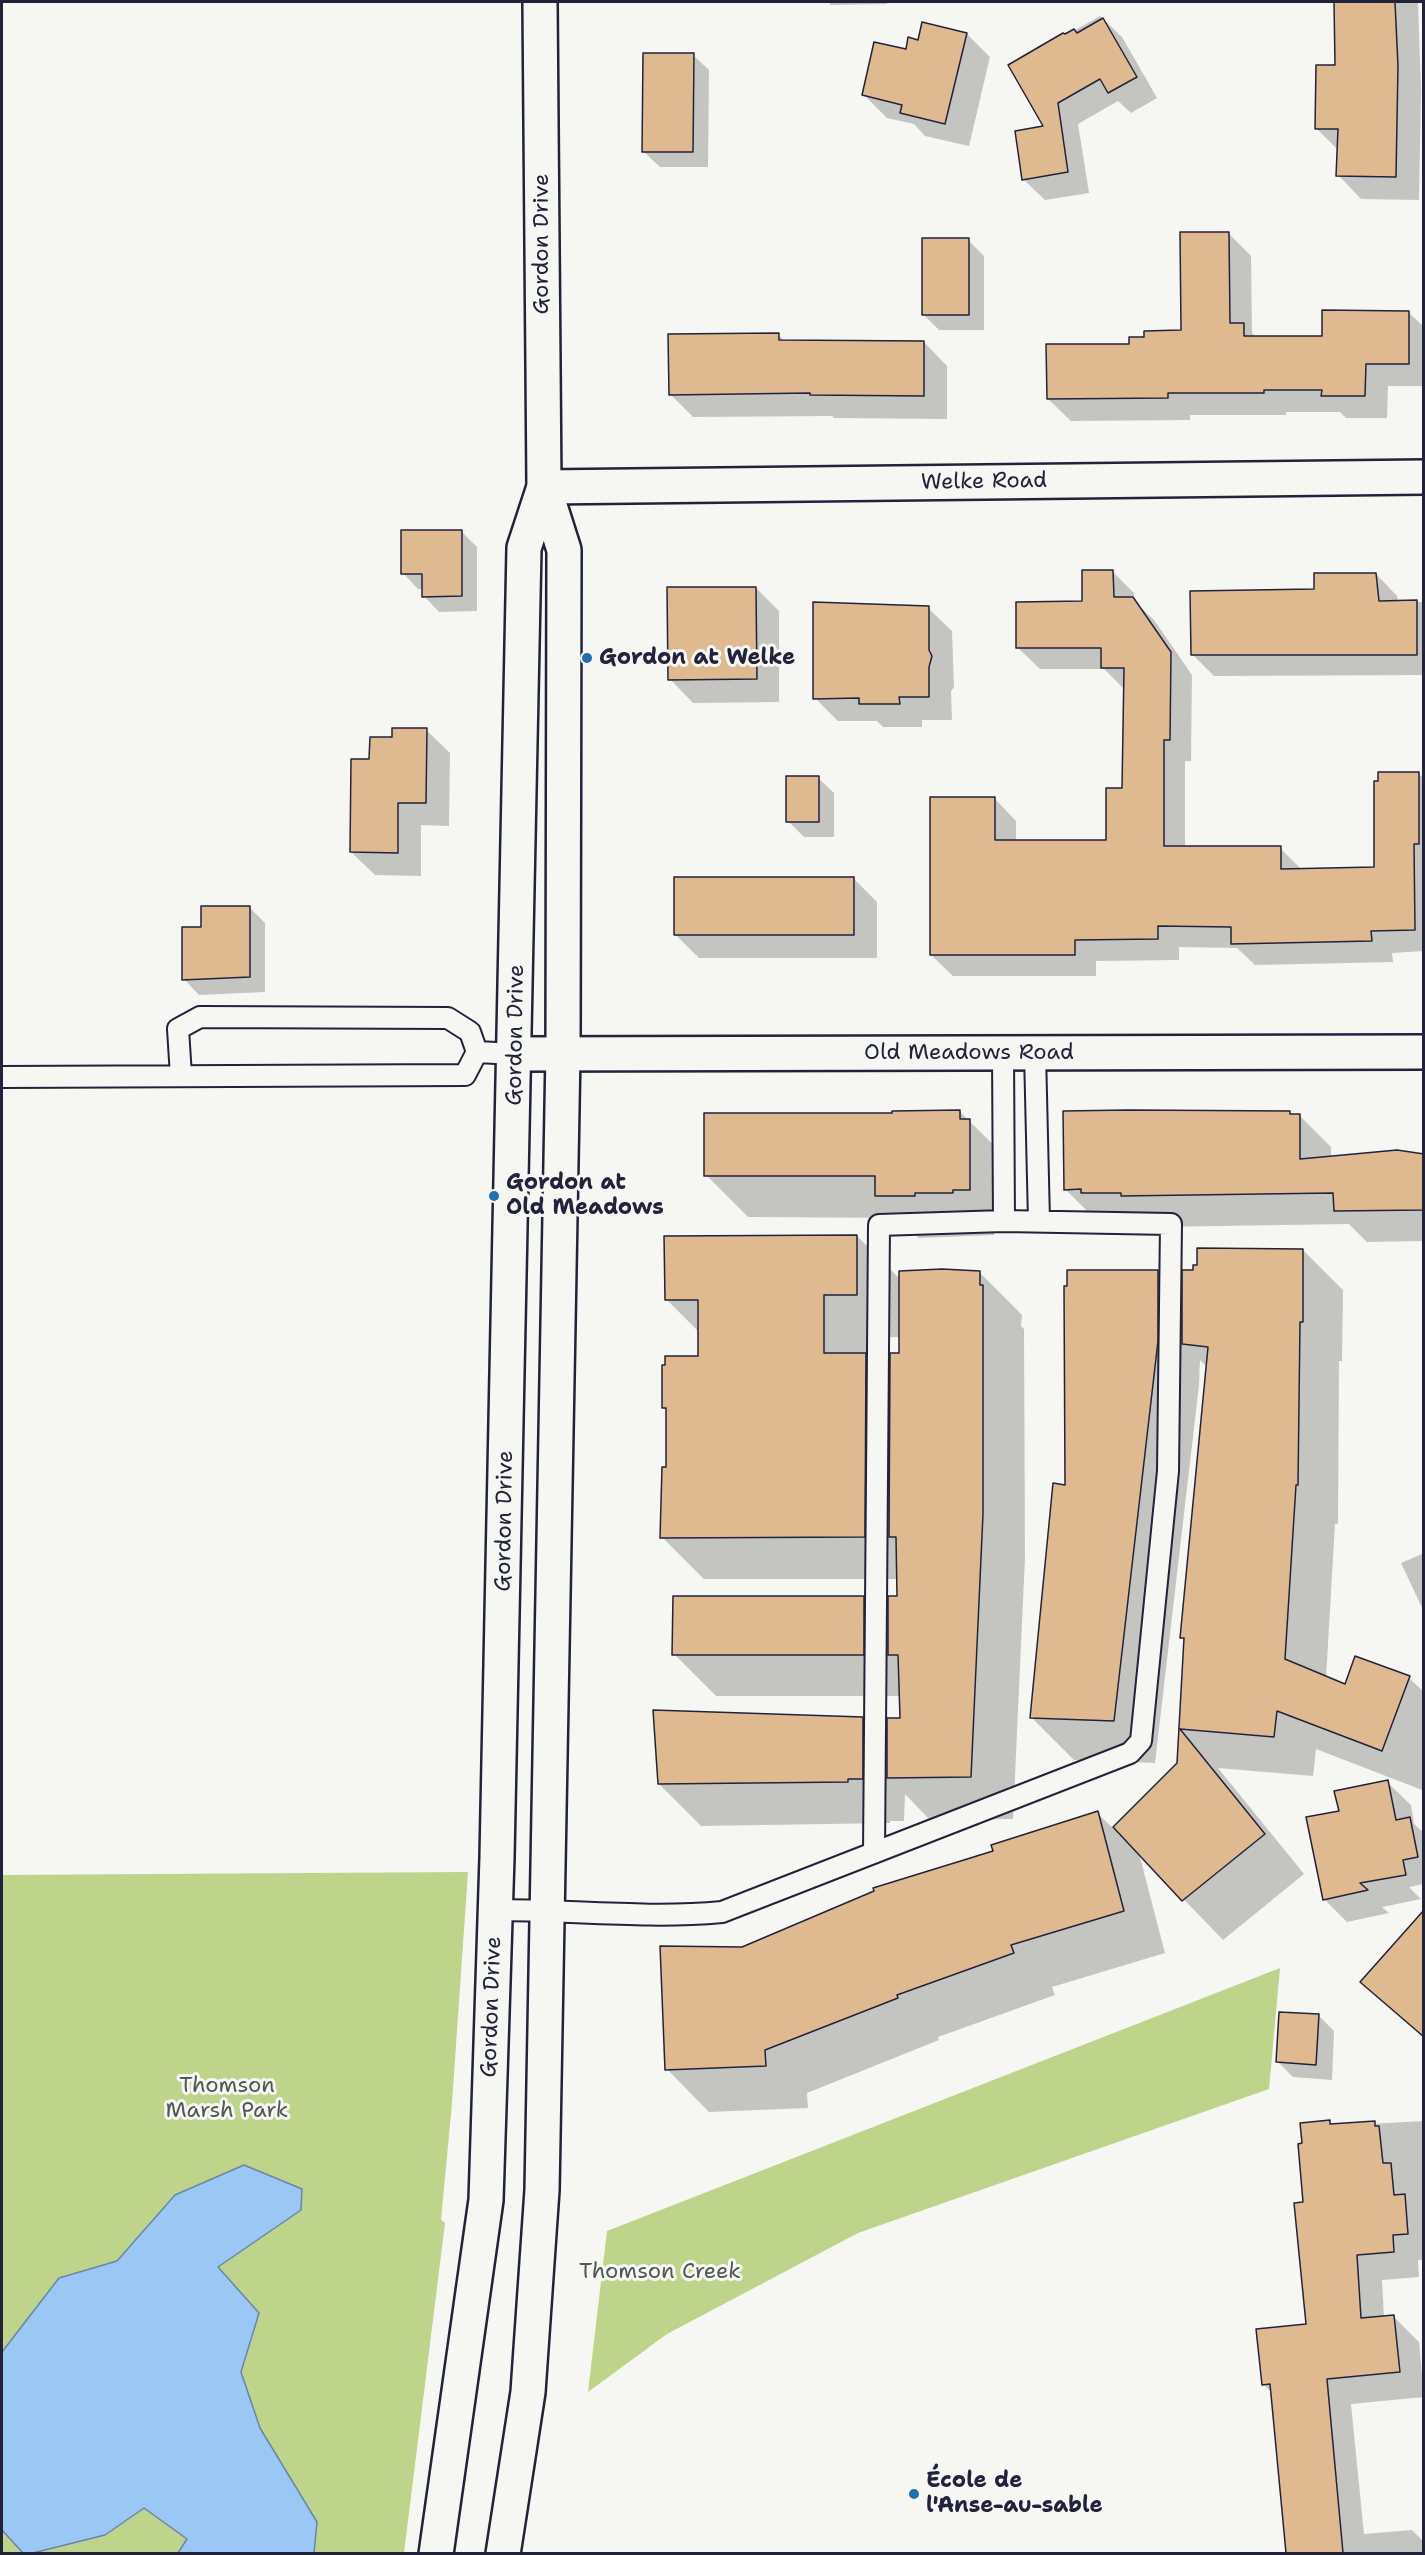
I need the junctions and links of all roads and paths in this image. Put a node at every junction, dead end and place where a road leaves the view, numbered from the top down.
1 (540, 2) edge
2 (1424, 477) edge
3 (544, 487) junction
4 (477, 1052) junction
5 (1424, 1052) edge
6 (563, 1053) junction
7 (1019, 1053) junction
8 (515, 1054) junction
9 (181, 1076) junction
10 (2, 1077) edge
11 (1004, 1221) junction
12 (1039, 1221) junction
13 (874, 1853) junction
14 (495, 1910) junction
15 (548, 1910) junction
16 (436, 2553) edge
17 (503, 2553) edge

1 - 3 main road, Gordon Drive
2 - 3 main road, Welke Road
3 - 6 main road, Gordon Drive
3 - 8 main road, Gordon Drive
4 - 8 lane
4 - 9 lane
4 - 9 lane
5 - 7 main road, Old Meadows Road
6 - 7 main road, Old Meadows Road
6 - 8 main road, Old Meadows Road
6 - 15 main road, Gordon Drive
7 - 11 lane
7 - 12 lane
8 - 14 main road, Gordon Drive
9 - 10 lane
11 - 12 lane
11 - 13 lane
12 - 13 lane
13 - 15 lane
14 - 15 lane
14 - 16 main road, Gordon Drive
15 - 17 main road, Gordon Drive

